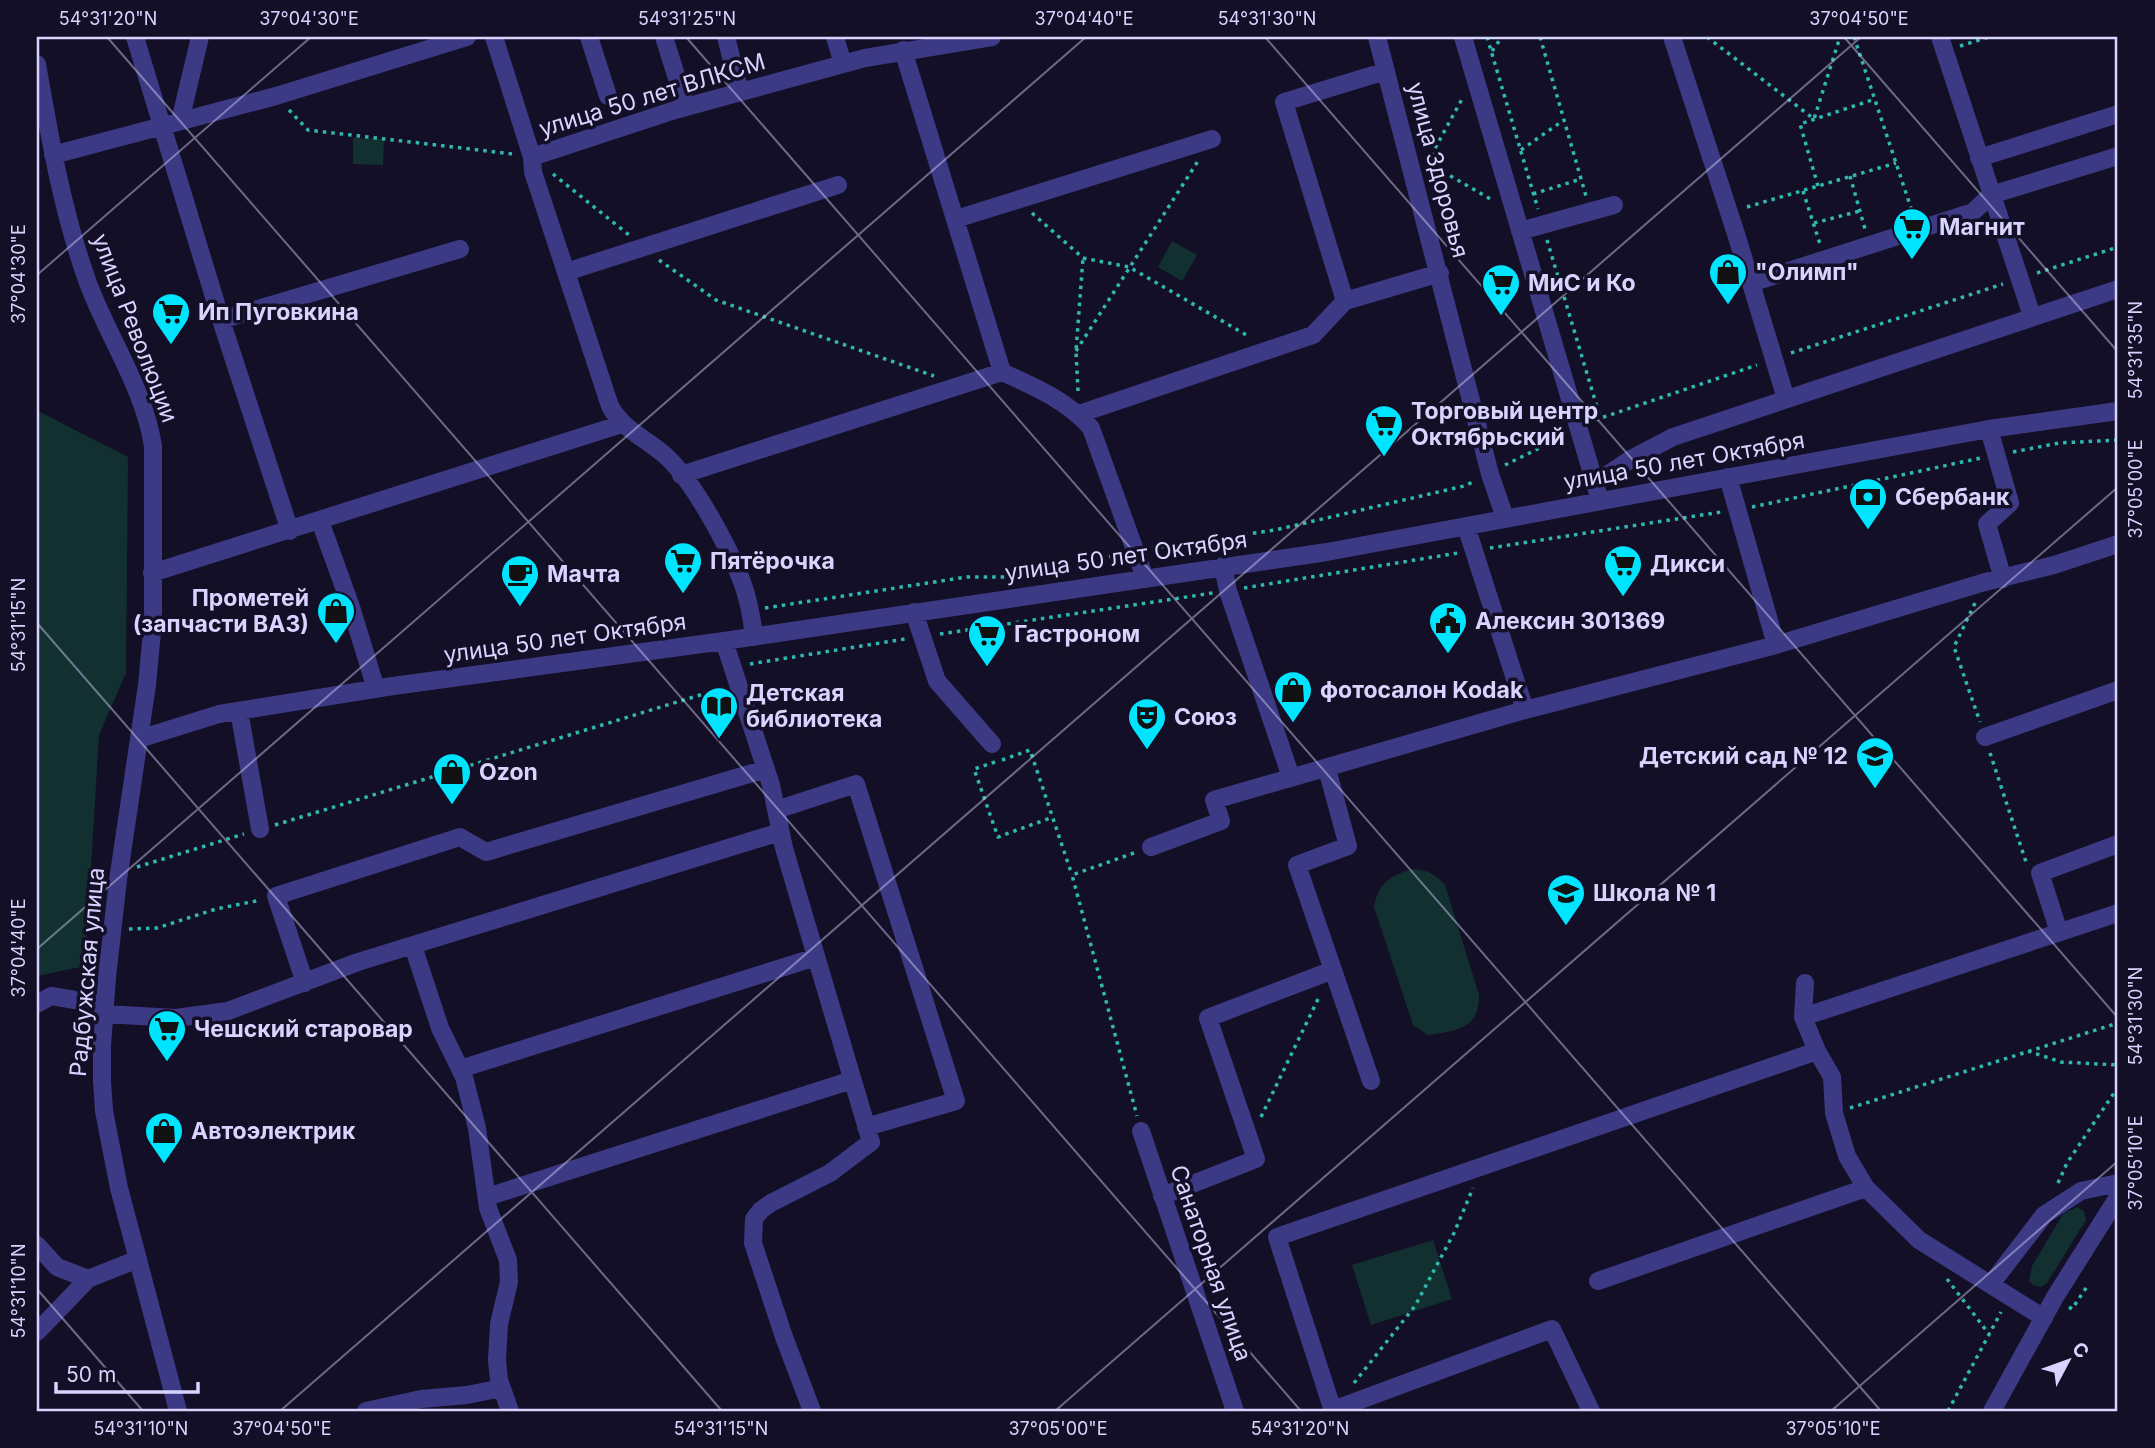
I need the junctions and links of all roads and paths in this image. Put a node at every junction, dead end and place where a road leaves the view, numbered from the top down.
1 (135, 37) edge
2 (200, 37) edge
3 (467, 37) edge
4 (494, 37) edge
5 (589, 37) edge
6 (664, 37) edge
7 (726, 37) edge
8 (835, 37) edge
9 (992, 37) edge
10 (1377, 37) edge
11 (1463, 37) edge
12 (1502, 37) edge
13 (1540, 37) edge
14 (1672, 37) edge
15 (1707, 37) edge
16 (1840, 37) edge
17 (1854, 37) edge
18 (1989, 37) edge
19 (1942, 44) edge
20 (903, 50) junction
21 (37, 64) edge
22 (843, 64) junction
23 (1386, 71) junction
24 (1475, 76) junction
25 (740, 92) junction
26 (608, 96) dead end
27 (1875, 99) junction
28 (686, 107) junction
29 (2118, 114) edge
30 (1814, 119) junction
31 (1564, 120) junction
32 (180, 121) junction
33 (160, 126) junction
34 (1212, 139) joint
35 (1521, 150) dead end
36 (1408, 152) junction
37 (53, 155) junction
38 (2118, 156) edge
39 (532, 157) junction
40 (1979, 158) junction
41 (1427, 163) junction
42 (1896, 163) junction
43 (1850, 176) junction
44 (1581, 179) junction
45 (1416, 183) junction
46 (838, 185) dead end
47 (1818, 186) junction
48 (1803, 190) junction
49 (1533, 194) dead end
50 (1991, 195) junction
51 (1017, 200) junction
52 (1614, 205) dead end
53 (1590, 211) junction
54 (1860, 211) junction
55 (1729, 212) junction
56 (1515, 213) junction
57 (956, 219) junction
58 (1813, 223) junction
59 (1918, 229) junction
60 (1520, 231) junction
61 (1869, 245) junction
62 (2118, 247) edge
63 (460, 249) dead end
64 (1083, 258) junction
65 (1824, 259) junction
66 (1129, 267) junction
67 (566, 272) junction
68 (1440, 273) junction
69 (2020, 279) junction
70 (1751, 283) junction
71 (2118, 289) edge
72 (1345, 301) junction
73 (2032, 316) junction
74 (221, 320) junction
75 (1270, 349) junction
76 (1076, 351) junction
77 (1774, 359) junction
78 (1002, 372) junction
79 (1786, 399) junction
80 (2118, 411) edge
81 (1079, 414) junction
82 (622, 424) junction
83 (1578, 429) junction
84 (1989, 429) junction
85 (2118, 440) edge
86 (1996, 455) junction
87 (1490, 474) junction
88 (681, 475) junction
89 (1728, 477) junction
90 (1597, 492) junction
91 (1737, 510) junction
92 (1505, 518) junction
93 (320, 521) junction
94 (1466, 526) junction
95 (290, 531) junction
96 (2118, 544) edge
97 (1473, 550) junction
98 (1135, 551) junction
99 (1223, 566) junction
100 (152, 573) junction
101 (1145, 578) junction
102 (2003, 579) junction
103 (1228, 591) junction
104 (749, 610) junction
105 (915, 612) junction
106 (923, 636) junction
107 (754, 637) junction
108 (724, 641) junction
109 (1776, 645) junction
110 (736, 675) junction
111 (376, 688) junction
112 (2118, 690) edge
113 (1525, 710) junction
114 (239, 711) junction
115 (1984, 737) dead end
116 (139, 739) junction
117 (992, 744) dead end
118 (766, 769) junction
119 (1327, 769) junction
120 (1292, 777) junction
121 (776, 810) junction
122 (1053, 817) junction
123 (260, 829) junction
124 (780, 832) junction
125 (2118, 844) edge
126 (1151, 847) joint
127 (119, 872) junction
128 (1072, 875) junction
129 (276, 895) junction
130 (2118, 913) edge
131 (113, 929) junction
132 (2059, 932) junction
133 (413, 946) junction
134 (816, 957) junction
135 (1333, 970) junction
136 (306, 983) junction
137 (1804, 983) dead end
138 (37, 1004) edge
139 (104, 1010) junction
140 (1803, 1017) junction
141 (2118, 1023) edge
142 (1816, 1051) junction
143 (2027, 1051) junction
144 (2118, 1065) edge
145 (460, 1069) junction
146 (852, 1080) junction
147 (1371, 1081) dead end
148 (1835, 1113) junction
149 (866, 1127) junction
150 (1141, 1131) joint
151 (1250, 1141) junction
152 (1482, 1165) junction
153 (2118, 1184) edge
154 (1866, 1188) junction
155 (487, 1196) junction
156 (1162, 1196) junction
157 (2118, 1197) edge
158 (37, 1245) edge
159 (138, 1259) junction
160 (1941, 1271) dead end
161 (88, 1279) junction
162 (1598, 1281) dead end
163 (1991, 1284) junction
164 (2044, 1318) junction
165 (37, 1332) edge
166 (1989, 1334) dead end
167 (502, 1388) junction
168 (1333, 1410) edge
169 (178, 1411) edge
170 (366, 1411) edge
171 (510, 1411) edge
172 (812, 1411) edge
173 (1235, 1411) edge
174 (1591, 1411) edge
175 (1992, 1411) edge

1 - 33 street
2 - 32 street
3 - 32 street
4 - 39 street
5 - 26 street
6 - 28 street
7 - 25 street
8 - 22 street
9 - 20 street, улица 50 лет ВЛКСМ
10 - 23 street, улица Здоровья
11 - 24 street
12 - 24 path
13 - 31 path
14 - 55 street
15 - 30 path
16 - 30 path
17 - 27 path
18 - 19 path
19 - 40 street
20 - 22 street, улица 50 лет ВЛКСМ
20 - 57 street
21 - 37 street, улица Революции
22 - 25 street, улица 50 лет ВЛКСМ
23 - 36 street, улица Здоровья
23 - 72 street
24 - 41 path
24 - 56 street
25 - 28 street, улица 50 лет ВЛКСМ
27 - 30 path
27 - 42 path
28 - 39 street, улица 50 лет ВЛКСМ
29 - 40 street
30 - 47 path
31 - 35 path
31 - 44 path
32 - 33 street
33 - 37 street
33 - 74 street
34 - 51 street
34 - 66 path
36 - 41 path
36 - 45 street, улица Здоровья
37 - 100 street, улица Революции
38 - 50 street
39 - 67 street
40 - 50 street
41 - 45 path
41 - 56 path
42 - 43 path
42 - 59 path
43 - 47 path
43 - 54 path
44 - 49 path
44 - 53 path
45 - 68 street, улица Здоровья
46 - 67 street
47 - 48 path
48 - 55 path
48 - 58 path
50 - 59 street
50 - 69 street
51 - 57 street
51 - 64 path
52 - 53 street
53 - 60 street
54 - 58 path
54 - 61 path
55 - 70 street
56 - 60 street
57 - 78 street
58 - 65 path
59 - 61 street
60 - 83 street
61 - 65 street
62 - 69 path
63 - 74 street
64 - 66 path
64 - 76 path
65 - 70 street
66 - 75 path
66 - 76 path
67 - 82 street
68 - 72 street
68 - 87 street, улица Здоровья
69 - 73 street
69 - 77 path
70 - 77 street
71 - 73 street
72 - 75 street
73 - 79 street
74 - 95 street
75 - 81 street
76 - 81 path
77 - 79 street
77 - 83 path
78 - 81 street
78 - 88 street
79 - 90 street
80 - 84 street, улица 50 лет Октября
81 - 98 street
82 - 88 street
82 - 93 street
83 - 87 path
83 - 90 street
84 - 86 street
84 - 89 street, улица 50 лет Октября
85 - 86 path
86 - 91 path
86 - 102 street
87 - 92 street, улица Здоровья
87 - 98 path
88 - 104 street
89 - 90 street, улица 50 лет Октября
89 - 91 street
90 - 92 street, улица 50 лет Октября
91 - 97 path
91 - 109 street
92 - 94 street, улица 50 лет Октября
93 - 95 street
93 - 111 street
94 - 97 street
94 - 99 street, улица 50 лет Октября
95 - 100 street
96 - 102 street
97 - 103 path
97 - 113 street
98 - 101 street
98 - 104 path
99 - 101 street, улица 50 лет Октября
99 - 103 street
100 - 116 street, улица Революции
101 - 105 street, улица 50 лет Октября
102 - 109 street
103 - 106 path
103 - 120 street
104 - 107 street
105 - 106 street
105 - 107 street, улица 50 лет Октября
106 - 110 path
106 - 117 street
107 - 108 street, улица 50 лет Октября
108 - 110 street
108 - 111 street, улица 50 лет Октября
109 - 113 street
110 - 118 street
110 - 123 path
111 - 114 street, улица 50 лет Октября
112 - 115 street
113 - 119 street
114 - 116 street, улица 50 лет Октября
114 - 123 street
116 - 127 street, Радбужская улица
118 - 121 street
118 - 129 street
119 - 120 street
119 - 135 street
120 - 126 street
121 - 124 street
121 - 149 street
122 - 122 path
122 - 128 path
123 - 127 path
124 - 133 street
124 - 134 street
125 - 132 street
126 - 128 path
127 - 131 street, Радбужская улица
128 - 150 path
129 - 131 path
129 - 136 street
130 - 132 street
131 - 139 street, Радбужская улица
132 - 140 street
133 - 136 street
133 - 145 street
134 - 145 street
134 - 146 street
135 - 147 street
135 - 151 path
135 - 151 street
136 - 139 street
137 - 140 street
138 - 139 street
139 - 159 street, Радбужская улица
140 - 142 street
141 - 143 path
142 - 148 street
142 - 152 street
143 - 144 path
143 - 148 path
145 - 155 street
146 - 149 street
146 - 155 street
148 - 154 street
149 - 172 street
150 - 156 street, Санаторная улица
151 - 156 street
152 - 168 path
152 - 168 street
153 - 163 street
154 - 162 street
154 - 163 street
155 - 167 street
156 - 173 street, Санаторная улица
157 - 164 street
158 - 161 street
159 - 161 street
159 - 169 street, Радбужская улица
160 - 166 path
161 - 165 street
163 - 164 street
164 - 175 street
167 - 170 street
167 - 171 street
168 - 174 street

